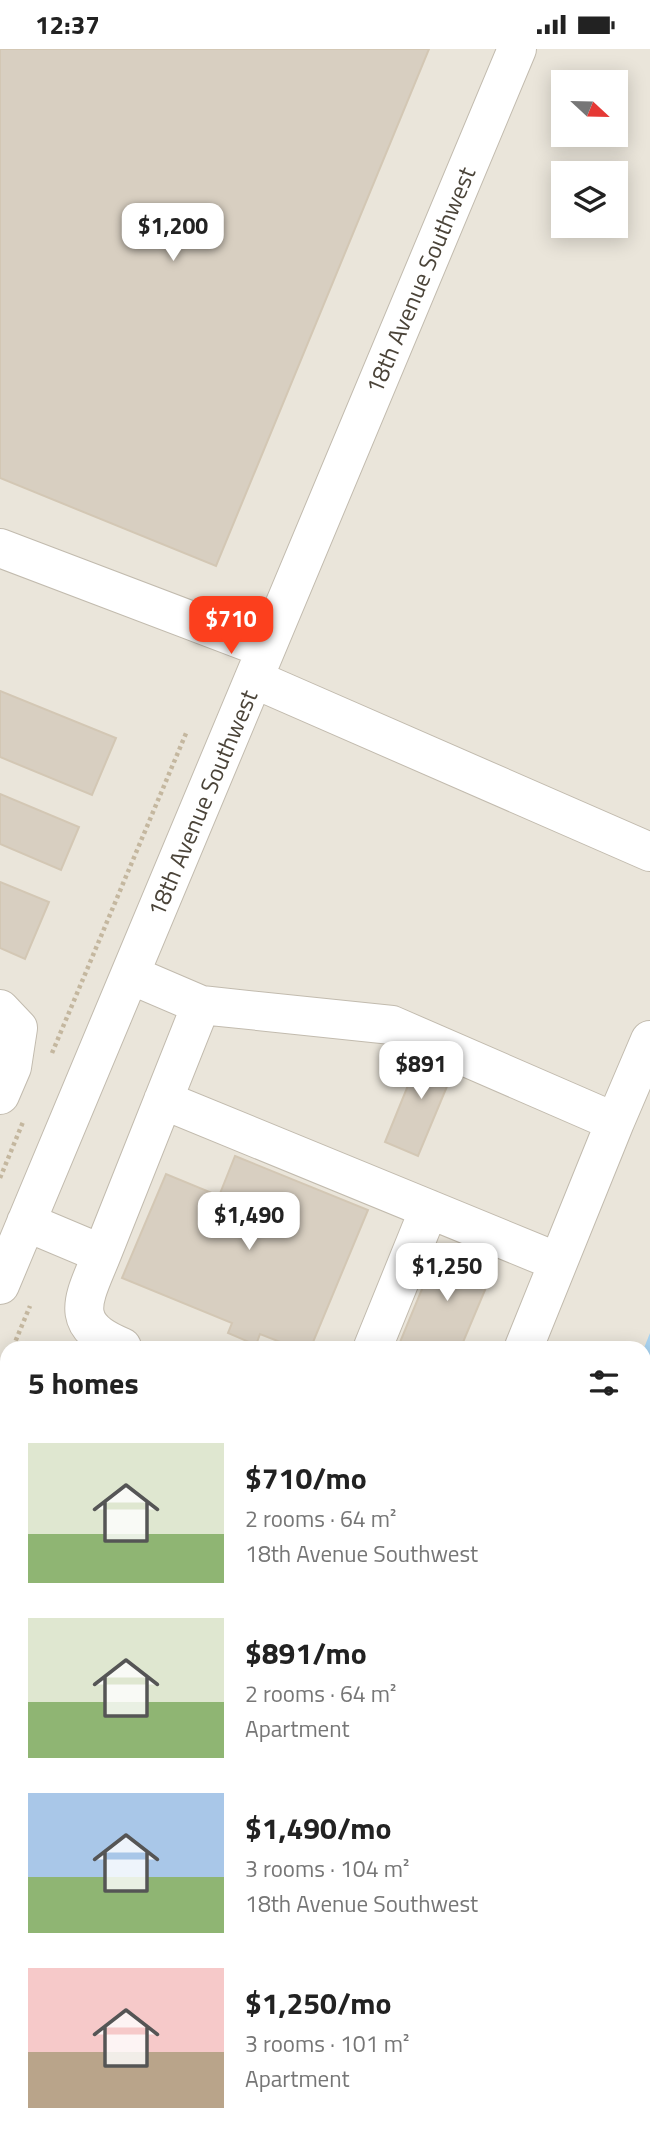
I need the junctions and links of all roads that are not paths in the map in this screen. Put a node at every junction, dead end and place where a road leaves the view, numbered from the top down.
1 (517, 49) edge
2 (0, 548) edge
3 (260, 664) junction
4 (650, 852) edge
5 (131, 975) junction
6 (201, 1005) junction
7 (0, 1009) edge
8 (650, 1040) edge
9 (163, 1100) junction
10 (13, 1104) edge
11 (615, 1122) junction
12 (429, 1209) junction
13 (26, 1222) junction
14 (102, 1254) junction
15 (558, 1262) junction
16 (0, 1285) edge
17 (111, 1341) edge
18 (375, 1341) edge
19 (526, 1341) edge

1 - 3 street, 18th Avenue Southwest
2 - 3 street
3 - 4 street
3 - 5 street, 18th Avenue Southwest
5 - 6 street
5 - 13 street, 18th Avenue Southwest
6 - 9 street
6 - 11 street
7 - 10 street
8 - 11 street
9 - 12 street
9 - 14 street
11 - 15 street
12 - 15 street
12 - 18 street
13 - 14 street
13 - 16 street, 18th Avenue Southwest
14 - 17 street
15 - 19 street

